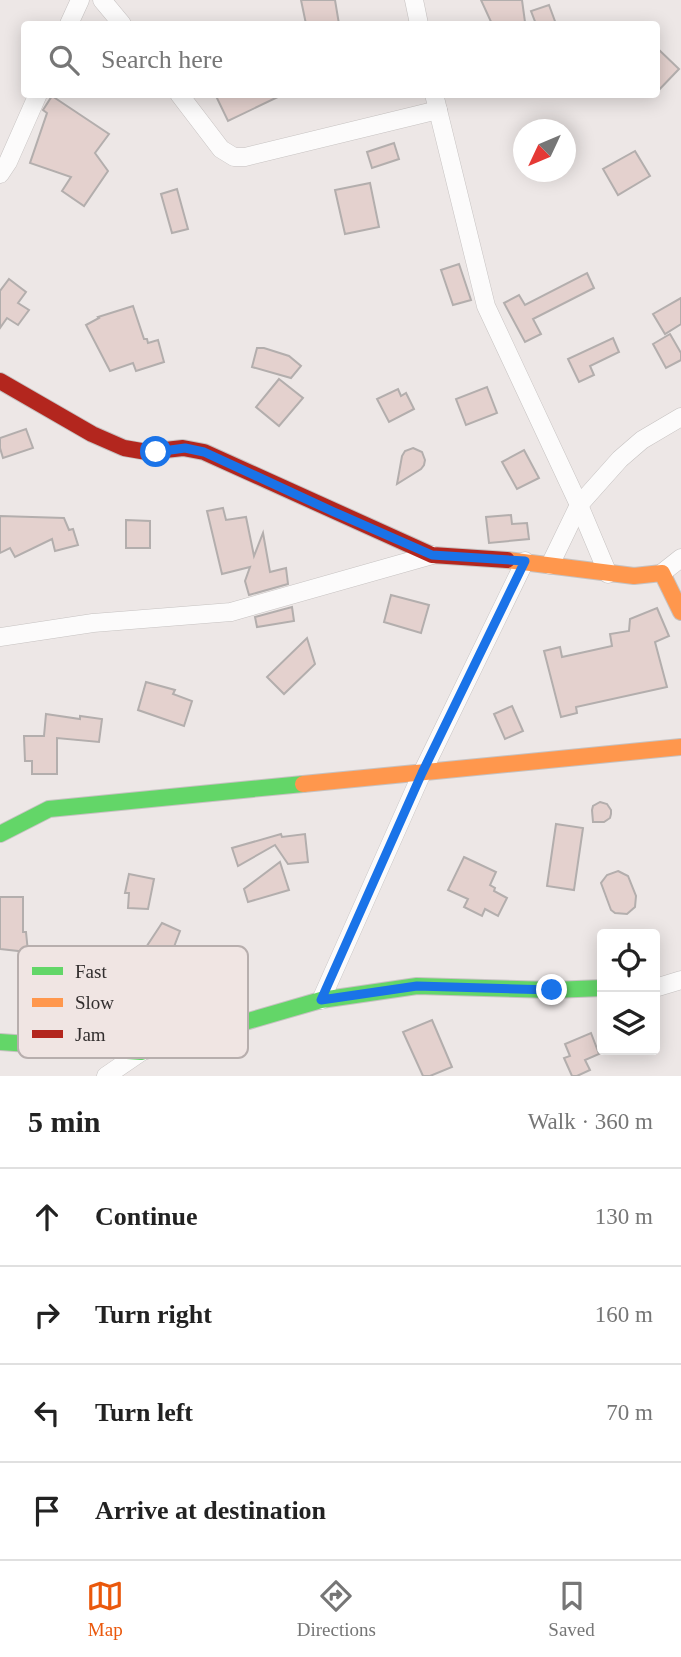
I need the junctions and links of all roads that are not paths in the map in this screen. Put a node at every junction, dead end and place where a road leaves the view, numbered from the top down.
1 (80, 0) edge
2 (102, 0) edge
3 (414, 0) edge
4 (70, 21) edge
5 (120, 21) edge
6 (418, 21) edge
7 (36, 98) edge
8 (182, 98) edge
9 (436, 102) edge
10 (0, 174) edge
11 (0, 381) edge
12 (681, 417) edge
13 (579, 505) junction
14 (432, 555) junction
15 (681, 558) edge
16 (525, 561) junction
17 (550, 565) junction
18 (608, 573) junction
19 (662, 573) junction
20 (681, 612) edge
21 (0, 637) edge
22 (681, 747) edge
23 (422, 773) junction
24 (0, 834) edge
25 (681, 980) edge
26 (660, 986) edge
27 (597, 988) edge
28 (321, 1000) junction
29 (248, 1021) edge
30 (0, 1042) edge
31 (18, 1043) edge
32 (132, 1058) edge
33 (106, 1076) edge

1 - 4 street
2 - 5 street
3 - 6 street
7 - 10 street
8 - 9 street
9 - 13 street
11 - 14 street
12 - 13 street
13 - 17 street
13 - 18 street
14 - 16 street
14 - 21 street
15 - 19 street
16 - 17 street
16 - 23 street
17 - 18 street
18 - 19 street
19 - 20 street
22 - 23 street
23 - 24 street
23 - 28 street
25 - 26 street
27 - 28 street
28 - 29 street
30 - 31 street
32 - 33 street

